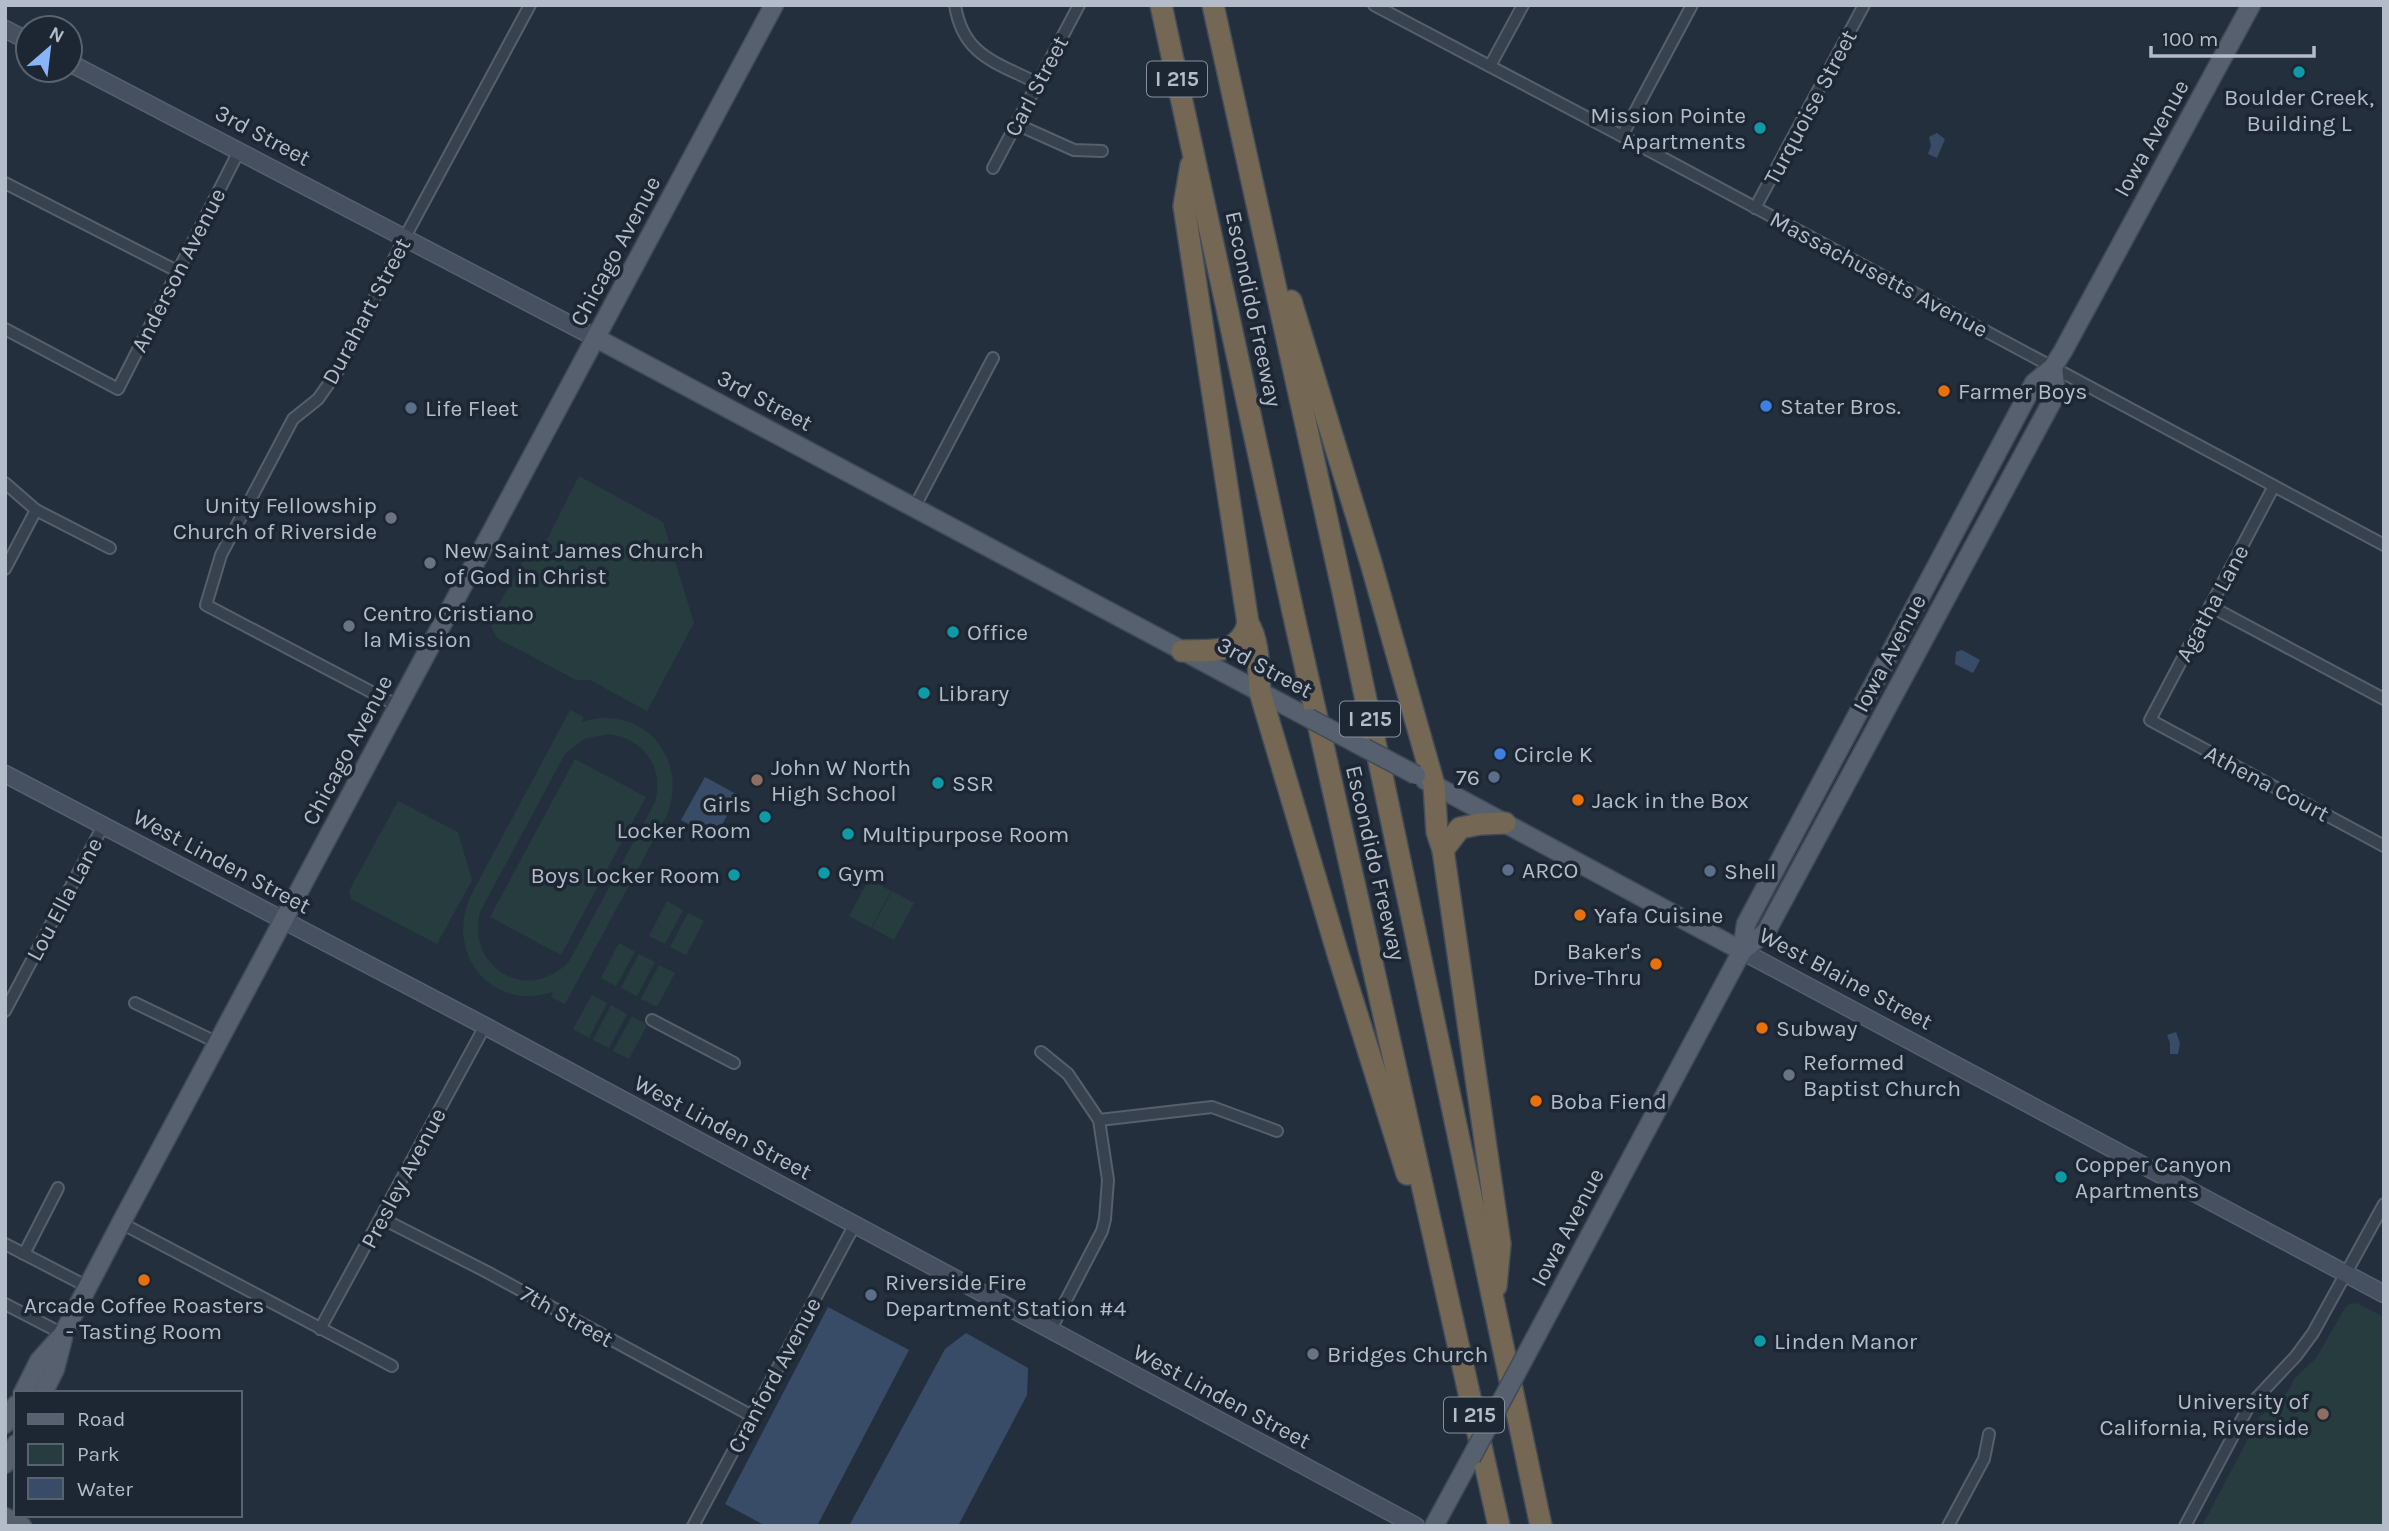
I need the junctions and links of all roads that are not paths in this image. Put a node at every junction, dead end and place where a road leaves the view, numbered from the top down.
1 (530, 5) edge
2 (774, 5) edge
3 (955, 5) edge
4 (1079, 5) edge
5 (1161, 5) edge
6 (1213, 5) edge
7 (1374, 5) edge
8 (1523, 5) edge
9 (1692, 5) edge
10 (1864, 5) edge
11 (2251, 5) edge
12 (1490, 66) junction
13 (84, 69) edge
14 (1037, 83) junction
15 (1016, 124) junction
16 (1241, 135) junction
17 (1622, 136) junction
18 (239, 151) junction
19 (1102, 151) dead end
20 (1193, 152) junction
21 (993, 167) dead end
22 (5, 183) edge
23 (1755, 208) junction
24 (405, 237) junction
25 (177, 271) junction
26 (5, 329) edge
27 (596, 338) junction
28 (993, 358) dead end
29 (2053, 367) junction
30 (5, 483) edge
31 (2274, 486) junction
32 (914, 508) junction
33 (36, 510) junction
34 (2384, 545) edge
35 (110, 548) dead end
36 (5, 569) edge
37 (2210, 606) junction
38 (1248, 623) junction
39 (1182, 651) junction
40 (1267, 696) junction
41 (2384, 699) edge
42 (398, 706) junction
43 (2150, 720) joint
44 (5, 774) edge
45 (1425, 780) junction
46 (104, 824) junction
47 (1505, 824) junction
48 (2384, 846) edge
49 (1443, 850) junction
50 (284, 920) junction
51 (1742, 951) junction
52 (135, 1003) dead end
53 (5, 1011) edge
54 (652, 1020) dead end
55 (485, 1026) junction
56 (218, 1043) junction
57 (1041, 1052) dead end
58 (734, 1063) dead end
59 (1099, 1120) junction
60 (1277, 1131) dead end
61 (58, 1188) dead end
62 (2384, 1204) edge
63 (381, 1218) junction
64 (121, 1223) junction
65 (855, 1224) junction
66 (5, 1244) edge
67 (24, 1254) junction
68 (2345, 1273) junction
69 (88, 1287) junction
70 (2384, 1294) edge
71 (5, 1304) edge
72 (1493, 1305) junction
73 (1450, 1309) junction
74 (320, 1329) junction
75 (1051, 1329) junction
76 (63, 1334) junction
77 (392, 1366) dead end
78 (24, 1391) edge
79 (44, 1391) edge
80 (14, 1408) edge
81 (752, 1416) junction
82 (5, 1424) edge
83 (1989, 1434) dead end
84 (14, 1448) edge
85 (5, 1464) edge
86 (5, 1517) edge
87 (22, 1526) edge
88 (693, 1526) edge
89 (1416, 1526) edge
90 (1434, 1526) edge
91 (1499, 1526) edge
92 (1541, 1526) edge
93 (1948, 1526) edge
94 (2185, 1526) edge

1 - 24 street, Durahart Street
2 - 27 main road, Chicago Avenue
3 - 14 street
4 - 14 street, Carl Street
5 - 20 highway, Escondido Freeway / I 215
6 - 16 highway, Escondido Freeway / I 215
7 - 12 street, Massachusetts Avenue
8 - 12 street
9 - 17 street
10 - 23 street, Turquoise Street
11 - 29 main road, Iowa Avenue
12 - 17 street, Massachusetts Avenue
13 - 18 main road, 3rd Street
14 - 15 street, Carl Street
15 - 19 street
15 - 21 street, Carl Street
16 - 45 highway
16 - 72 highway, Escondido Freeway / I 215
17 - 23 street, Massachusetts Avenue
18 - 24 main road, 3rd Street
18 - 25 street, Anderson Avenue
20 - 38 highway
20 - 73 highway, Escondido Freeway / I 215
22 - 25 street
23 - 29 street, Massachusetts Avenue
24 - 27 main road, 3rd Street
24 - 42 street, Durahart Street
25 - 26 street, Anderson Avenue
27 - 32 main road, 3rd Street
27 - 42 main road, Chicago Avenue
28 - 32 street
29 - 31 street, Massachusetts Avenue
29 - 51 main road, Iowa Avenue
30 - 33 street
31 - 34 street, Massachusetts Avenue
31 - 37 street, Agatha Lane
32 - 39 main road, 3rd Street
33 - 35 street
33 - 36 street
37 - 41 street
37 - 43 street, Agatha Lane
38 - 39 highway
38 - 40 highway
39 - 40 main road, 3rd Street
40 - 45 main road, 3rd Street, bridge
40 - 73 highway
42 - 50 main road, Chicago Avenue
43 - 48 street, Athena Court
44 - 46 main road, West Linden Street
45 - 47 main road, West Blaine Street
45 - 49 highway
46 - 50 main road, West Linden Street
46 - 53 street, Lou Ella Lane
47 - 49 highway
47 - 51 main road, West Blaine Street
49 - 72 highway
50 - 55 main road, West Linden Street
50 - 56 main road, Chicago Avenue
51 - 68 main road, West Blaine Street
51 - 90 main road, Iowa Avenue, bridge
52 - 56 street
54 - 58 street
55 - 63 street, Presley Avenue
55 - 65 main road, West Linden Street
56 - 64 main road, Chicago Avenue
57 - 59 street
59 - 60 street
59 - 75 street
61 - 67 street
62 - 68 street
63 - 74 street, Presley Avenue
63 - 81 street, 7th Street
64 - 69 main road, Chicago Avenue
64 - 74 street
65 - 75 main road, West Linden Street
65 - 81 street, Cranford Avenue
66 - 67 street
67 - 69 street
68 - 70 main road, West Blaine Street
68 - 94 street
69 - 76 main road, Chicago Avenue
71 - 76 street
72 - 92 highway, Escondido Freeway / I 215
73 - 91 highway, Escondido Freeway / I 215
74 - 77 street
75 - 89 main road, West Linden Street
76 - 78 main road, Chicago Avenue
76 - 79 main road, Chicago Avenue
80 - 82 main road
81 - 88 street, Cranford Avenue
83 - 93 street
84 - 85 main road
86 - 87 main road

